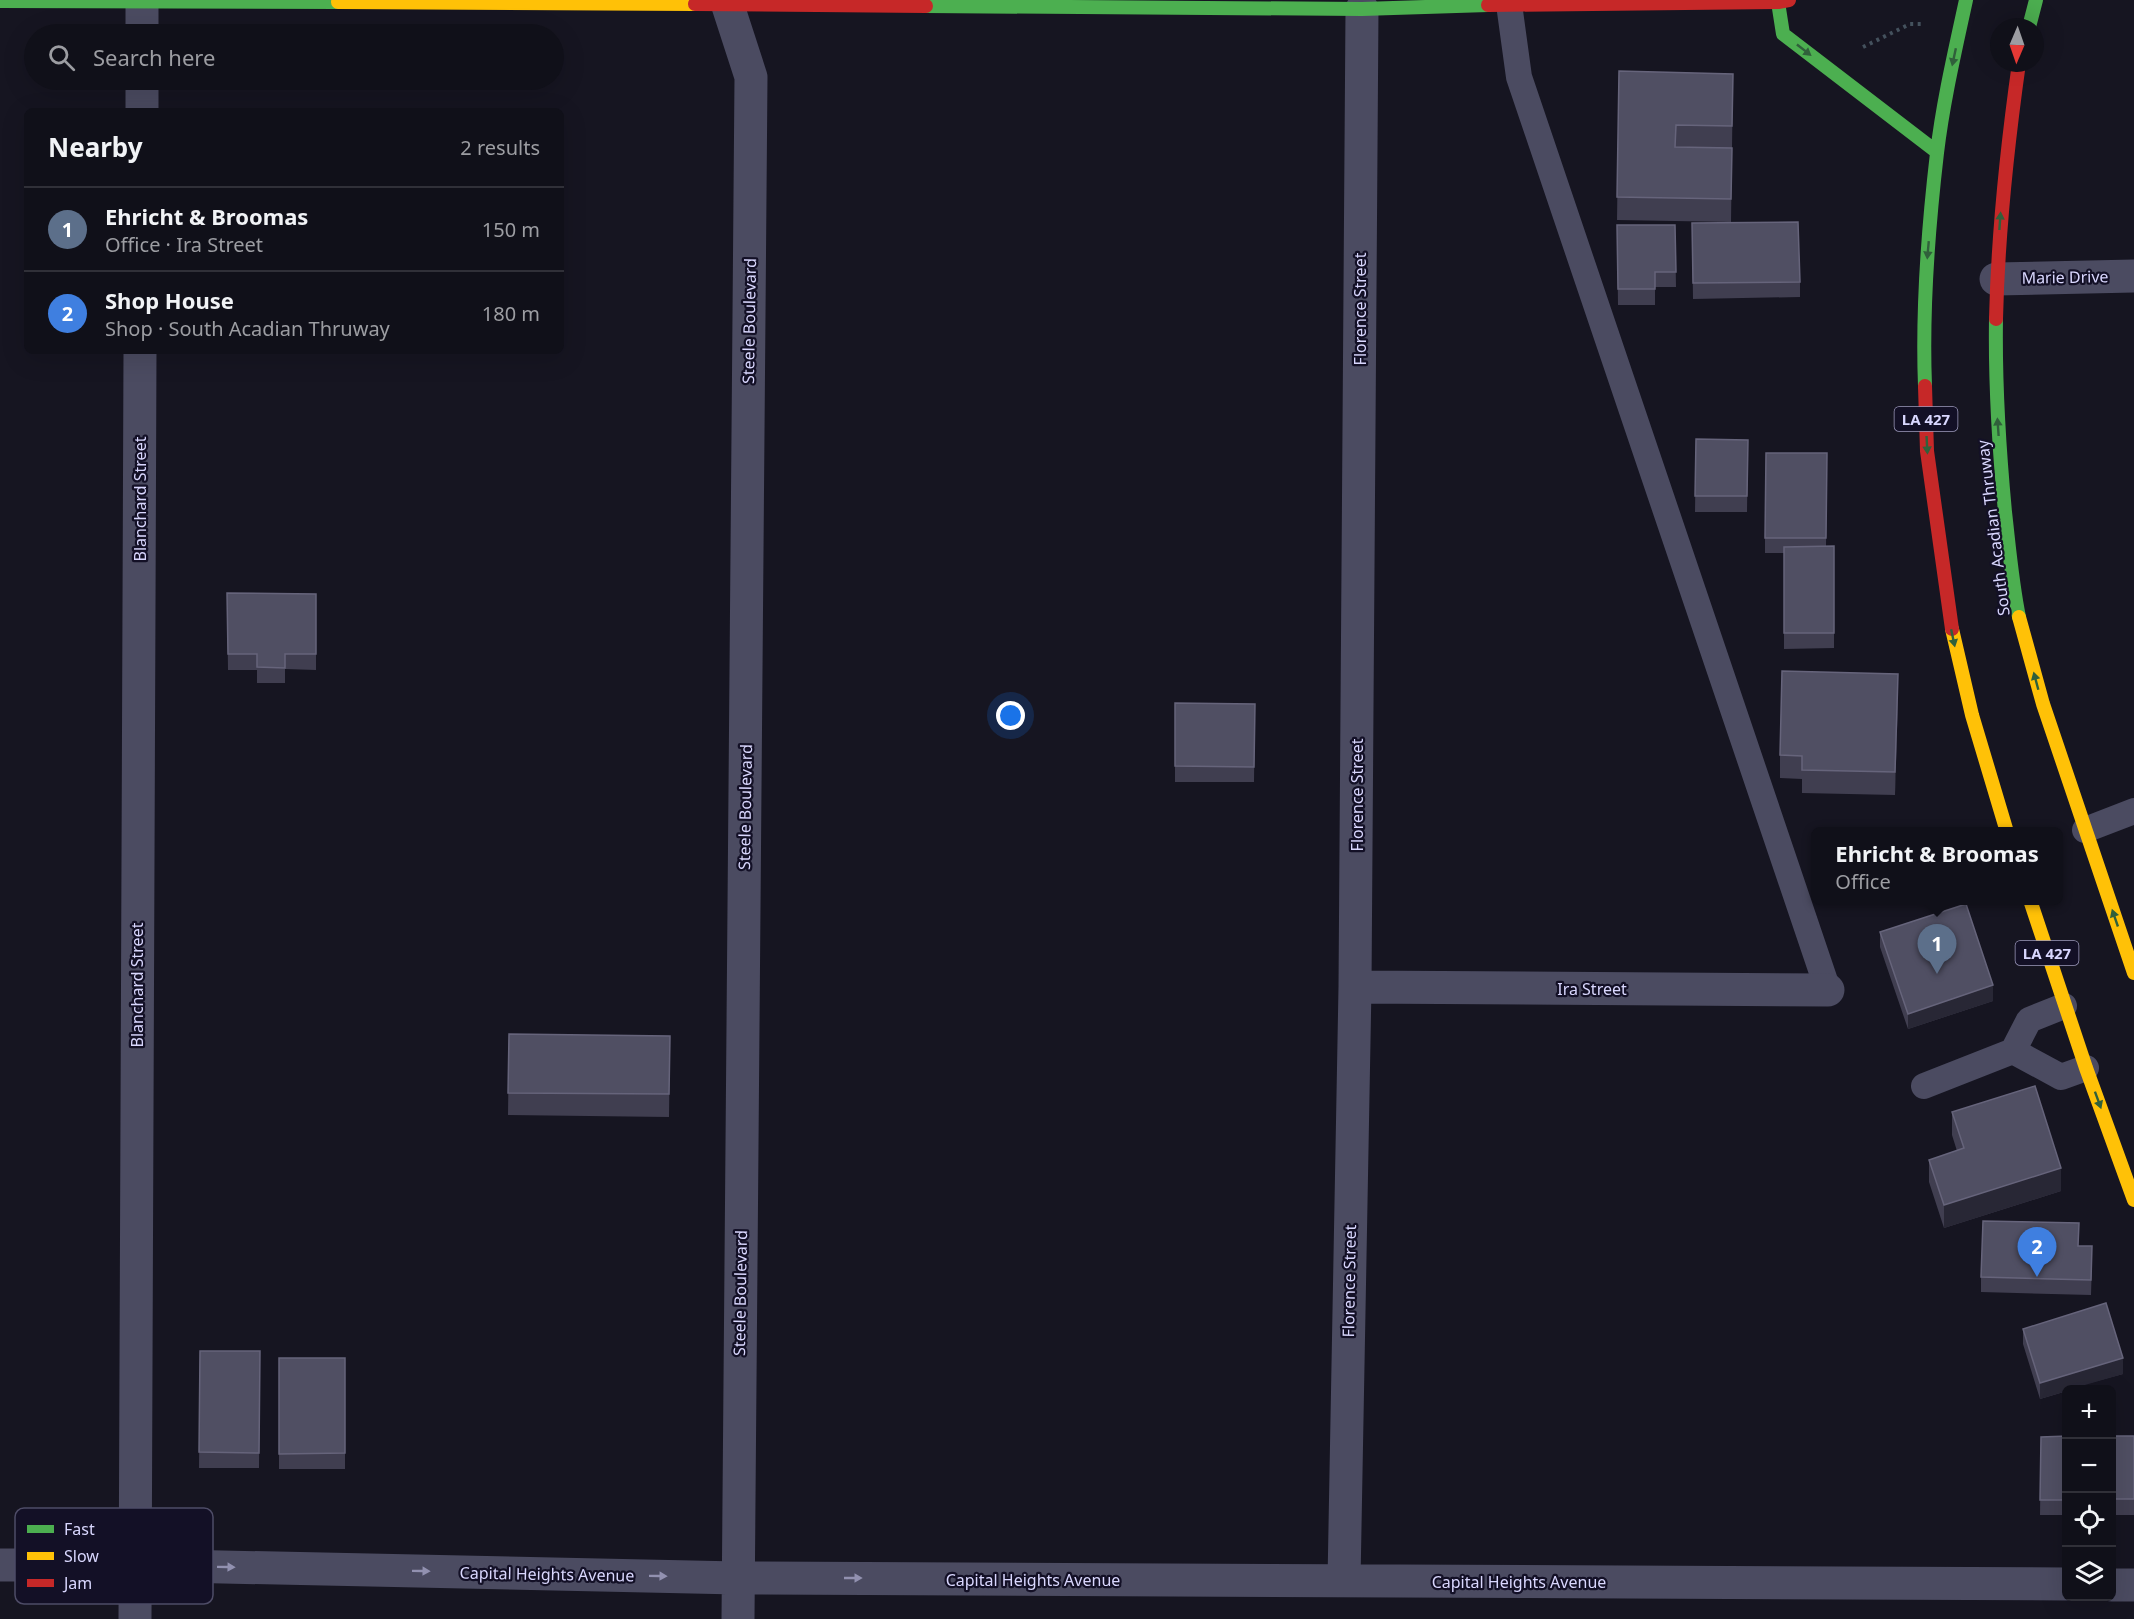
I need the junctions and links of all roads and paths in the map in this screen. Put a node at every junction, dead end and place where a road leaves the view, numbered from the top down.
1 (1966, 0) edge
2 (2036, 0) edge
3 (1782, 1) edge
4 (0, 2) edge
5 (142, 2) junction
6 (726, 2) edge
7 (1509, 4) junction
8 (1362, 9) junction
9 (2031, 18) edge
10 (142, 24) edge
11 (1931, 24) dead end
12 (1853, 52) dead end
13 (2018, 72) edge
14 (142, 90) edge
15 (142, 108) edge
16 (1937, 153) junction
17 (2134, 276) edge
18 (1996, 279) junction
19 (140, 354) edge
20 (2134, 811) edge
21 (2006, 827) edge
22 (2085, 830) junction
23 (2032, 905) edge
24 (2134, 973) edge
25 (1355, 987) junction
26 (1828, 990) joint
27 (2064, 1005) junction
28 (2013, 1051) junction
29 (2086, 1068) junction
30 (1924, 1086) dead end
31 (2134, 1200) edge
32 (134, 1508) edge
33 (213, 1567) edge
34 (738, 1578) junction
35 (1344, 1581) junction
36 (2062, 1584) edge
37 (2116, 1584) edge
38 (2134, 1585) edge
39 (135, 1604) edge
40 (135, 1619) edge
41 (738, 1619) edge

1 -> 16 main road, LA 427
2 - 9 main road
3 - 7 main road
3 -> 16 main road
4 - 5 main road
5 - 6 main road
5 - 10 street
6 - 8 main road
6 - 34 street, Steele Boulevard
7 - 8 main road
7 - 26 lane
8 - 25 street, Florence Street
11 - 12 path
18 -> 13 main road, South Acadian Thruway
14 - 15 street
16 -> 21 main road, LA 427
17 - 18 street, Marie Drive
22 -> 18 main road, South Acadian Thruway
19 - 32 street, Blanchard Street
20 - 22 lane
24 -> 22 main road, South Acadian Thruway
23 - 27 main road, LA 427
25 - 26 street, Ira Street
25 - 35 street, Florence Street
27 - 28 lane
27 - 29 main road, LA 427
28 - 29 lane
28 - 30 lane
29 -> 31 main road, LA 427
33 -> 34 street, Capital Heights Avenue
34 -> 35 street, Capital Heights Avenue
34 - 41 street, Steele Boulevard
35 - 36 street, Capital Heights Avenue
37 - 38 street
39 - 40 street, Blanchard Street

